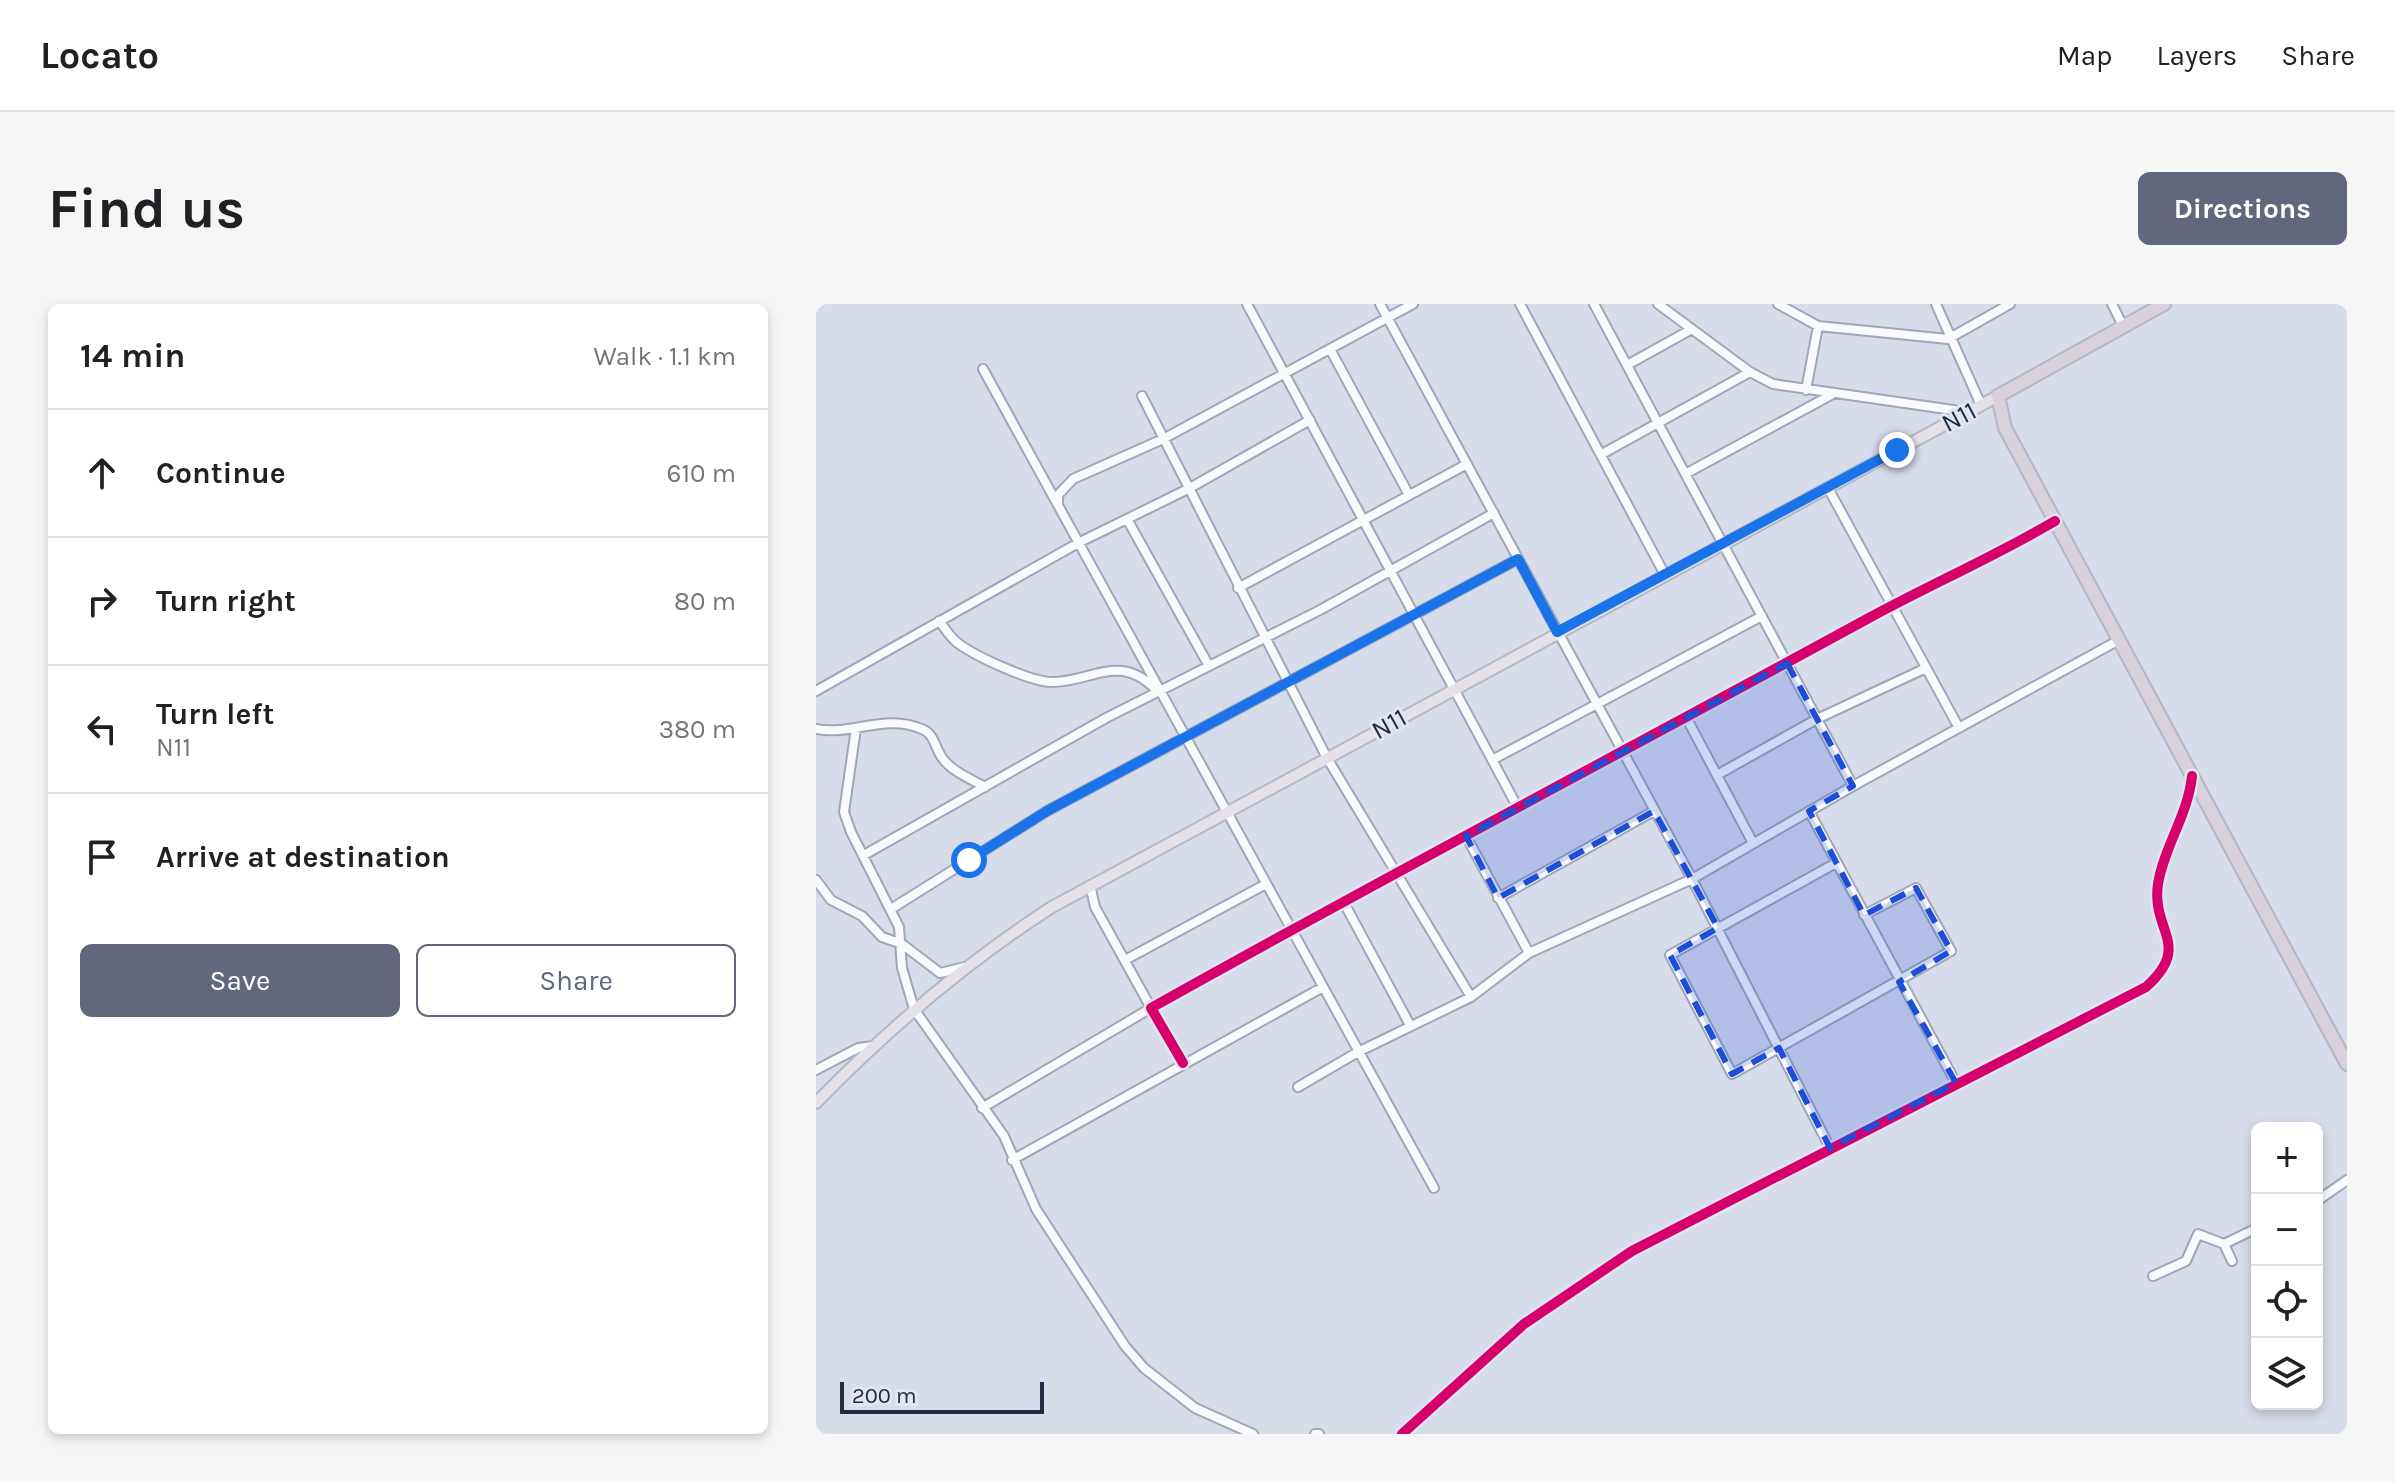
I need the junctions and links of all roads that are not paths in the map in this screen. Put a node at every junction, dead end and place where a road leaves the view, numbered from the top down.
1 (1247, 304) edge
2 (1380, 304) edge
3 (1413, 304) edge
4 (1520, 304) edge
5 (1594, 304) edge
6 (1658, 304) edge
7 (1778, 304) edge
8 (1936, 304) edge
9 (2010, 304) edge
10 (2112, 304) edge
11 (2164, 304) edge
12 (1388, 318) junction
13 (1818, 326) junction
14 (2123, 326) junction
15 (1692, 329) junction
16 (1954, 339) junction
17 (1330, 349) junction
18 (1629, 364) junction
19 (983, 369) dead end
20 (1750, 372) junction
21 (1284, 374) junction
22 (1806, 390) junction
23 (1831, 395) junction
24 (1142, 396) dead end
25 (1998, 396) junction
26 (1981, 405) junction
27 (1968, 412) junction
28 (1310, 420) junction
29 (1660, 422) junction
30 (1163, 439) junction
31 (1602, 454) junction
32 (1467, 464) junction
33 (1687, 473) junction
34 (1828, 488) junction
35 (1188, 489) junction
36 (1409, 495) junction
37 (1058, 504) junction
38 (1494, 513) junction
39 (1127, 519) junction
40 (1363, 520) junction
41 (2055, 521) junction
42 (1080, 542) junction
43 (1724, 543) junction
44 (1518, 559) junction
45 (1390, 569) junction
46 (1665, 575) junction
47 (1238, 588) junction
48 (1891, 605) junction
49 (1414, 614) junction
50 (1762, 616) junction
51 (939, 621) junction
52 (1557, 632) junction
53 (1264, 639) junction
54 (2119, 640) junction
55 (1787, 663) junction
56 (1209, 666) junction
57 (1926, 668) junction
58 (1288, 682) junction
59 (1454, 688) junction
60 (816, 691) edge
61 (1160, 691) junction
62 (1597, 705) junction
63 (1687, 719) junction
64 (1817, 719) junction
65 (856, 728) junction
66 (1959, 728) junction
67 (816, 729) edge
68 (1185, 737) junction
69 (1621, 750) junction
70 (1327, 758) junction
71 (1492, 760) junction
72 (1717, 775) junction
73 (2192, 776) junction
74 (1853, 786) junction
75 (985, 787) junction
76 (1518, 808) junction
77 (1654, 811) junction
78 (1809, 811) junction
79 (1226, 812) junction
80 (1466, 836) junction
81 (1753, 843) junction
82 (864, 855) junction
83 (1836, 863) junction
84 (1395, 871) junction
85 (1692, 879) junction
86 (816, 880) edge
87 (1266, 884) junction
88 (1090, 885) junction
89 (1498, 898) junction
90 (1343, 901) junction
91 (891, 909) junction
92 (1864, 915) junction
93 (1718, 928) junction
94 (1292, 929) junction
95 (902, 944) junction
96 (1529, 953) junction
97 (1125, 960) junction
98 (965, 967) junction
99 (1899, 982) junction
100 (1323, 987) junction
101 (1471, 997) junction
102 (1151, 1008) junction
103 (914, 1009) junction
104 (1410, 1025) junction
105 (877, 1045) junction
106 (1779, 1048) junction
107 (1358, 1052) junction
108 (1183, 1063) junction
109 (2347, 1064) edge
110 (816, 1070) edge
111 (1956, 1083) junction
112 (1298, 1087) dead end
113 (816, 1103) edge
114 (982, 1108) junction
115 (1830, 1148) junction
116 (1012, 1160) junction
117 (2347, 1180) edge
118 (1434, 1188) dead end
119 (2323, 1197) edge
120 (2251, 1231) edge
121 (2224, 1244) junction
122 (2232, 1261) dead end
123 (2153, 1276) dead end
124 (1253, 1434) edge
125 (1402, 1434) edge

1 - 21 street
2 - 12 street
3 - 12 street
4 - 31 street
5 - 18 street
6 - 15 street
7 - 13 street
8 - 16 street
9 - 16 street
10 - 14 street
11 - 14 highway
12 - 17 street
12 - 32 street
13 - 16 street
13 - 22 street
14 - 25 highway
15 - 18 street
15 - 20 street
16 - 26 street
17 - 21 street
17 - 36 street
18 - 29 street
19 - 37 street
20 - 22 street
20 - 29 street
21 - 28 street
21 - 30 street
22 - 23 street
23 - 27 street
23 - 33 street
24 - 30 street
25 - 26 main road, N11
25 - 41 highway
26 - 27 main road, N11
27 - 34 main road, N11
28 - 35 street
28 - 40 street
29 - 31 street
29 - 33 street
30 - 35 street
30 - 37 street
31 - 46 street
32 - 36 street
32 - 38 street
33 - 43 street
34 - 43 main road, N11
34 - 48 street
35 - 39 street
35 - 47 street
36 - 40 street
37 - 42 street
38 - 44 street
38 - 45 street
39 - 42 street
39 - 56 street
40 - 45 street
40 - 47 street
41 - 48 street
41 - 54 highway
42 - 51 street
42 - 61 street
43 - 46 main road, N11
43 - 50 street
44 - 49 street
44 - 52 street
45 - 49 street
45 - 53 street
46 - 52 main road, N11
47 - 53 street
48 - 55 street
48 - 57 street
49 - 58 street
49 - 59 street
50 - 55 street
50 - 62 street
51 - 60 street
51 - 61 street
52 - 59 main road, N11
52 - 62 street
53 - 56 street
53 - 58 street
54 - 66 street
54 - 73 highway
55 - 63 street
55 - 64 street
56 - 61 street
57 - 64 street
57 - 66 street
58 - 68 street
58 - 70 street
59 - 70 main road, N11
59 - 71 street
61 - 68 street
61 - 75 street
62 - 69 street
62 - 71 street
63 - 69 street
63 - 72 street
64 - 72 street
64 - 74 street
65 - 67 street
65 - 75 street
65 - 82 street
66 - 74 street
68 - 79 street
68 - 91 street
69 - 76 street
69 - 77 street
70 - 79 main road, N11
70 - 84 street
71 - 76 street
72 - 81 street
73 - 109 highway
73 - 111 street
74 - 78 street
75 - 82 street
76 - 80 street
77 - 85 street
77 - 89 street
78 - 81 street
78 - 83 street
79 - 87 street
79 - 88 main road, N11
80 - 84 street
80 - 89 street
81 - 85 street
82 - 91 street
83 - 92 street
83 - 93 street
84 - 90 street
84 - 101 street
85 - 93 street
85 - 96 street
86 - 95 street
87 - 94 street
87 - 97 street
88 - 97 street
88 - 98 main road, N11
89 - 96 street
90 - 94 street
90 - 104 street
91 - 95 street
92 - 99 street
92 - 99 street
93 - 106 street
93 - 106 street
94 - 100 street
94 - 102 street
95 - 98 street
95 - 103 street
96 - 101 street
97 - 102 street
98 - 103 main road, N11
99 - 106 street
99 - 111 street
100 - 107 street
100 - 108 street
101 - 104 street
102 - 108 street
102 - 114 street
103 - 105 main road, N11
103 - 114 street
104 - 107 street
105 - 110 street
105 - 113 main road, N11
106 - 115 street
107 - 112 street
107 - 118 street
108 - 116 street
111 - 115 street
114 - 116 street
115 - 125 street
116 - 124 street
117 - 119 street
120 - 121 street
121 - 122 street
121 - 123 street

